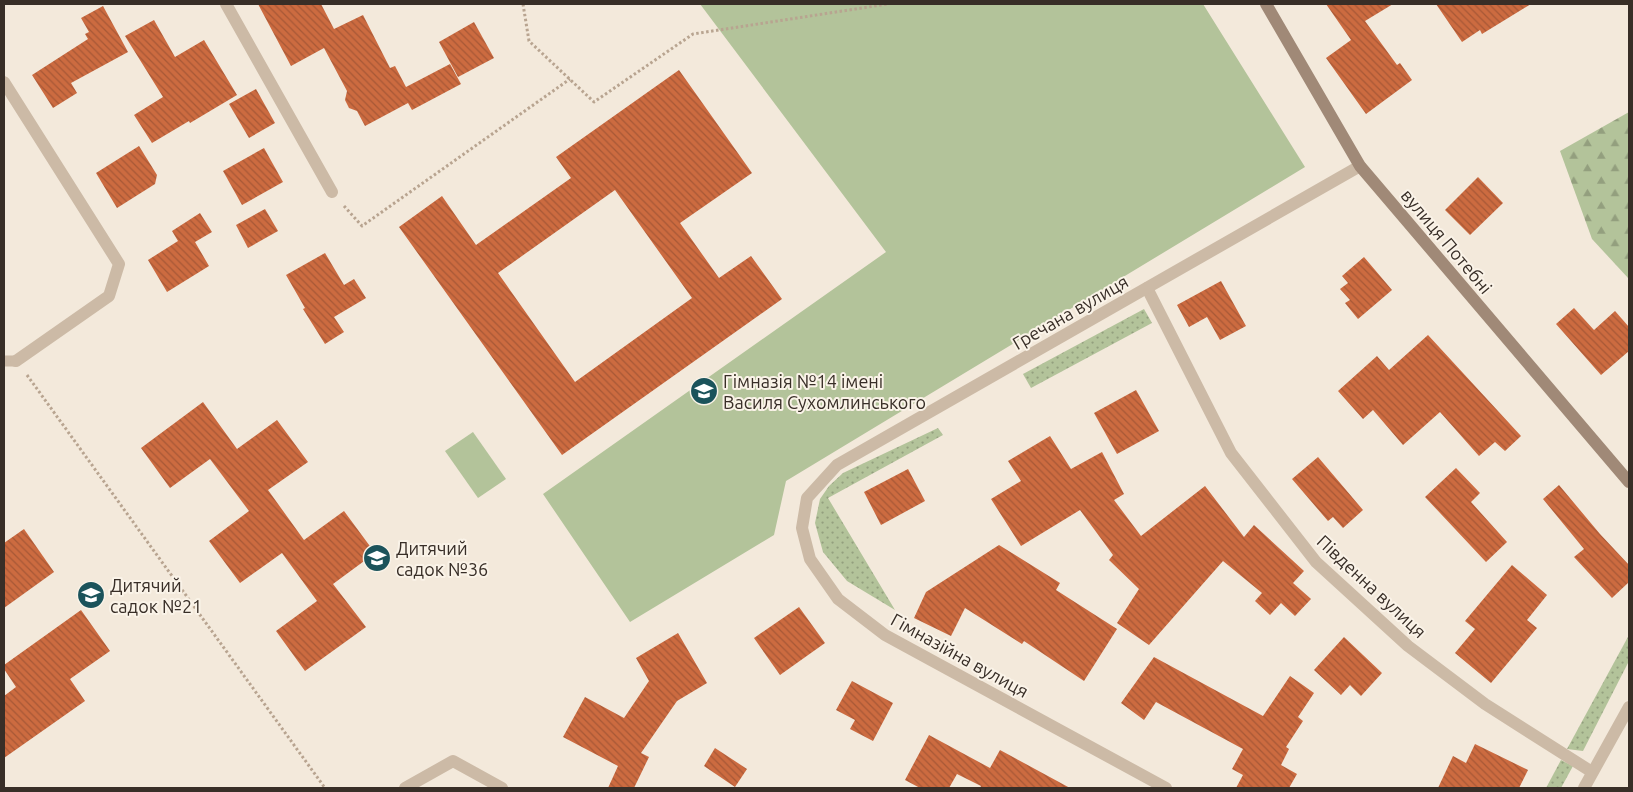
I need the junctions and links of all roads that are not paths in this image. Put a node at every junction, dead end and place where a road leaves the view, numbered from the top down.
1 (226, 4) edge
2 (1266, 4) edge
3 (4, 82) edge
4 (1360, 166) junction
5 (332, 192) road end
6 (1148, 288) junction
7 (10, 361) edge
8 (1629, 482) edge
9 (807, 498) joint
10 (1629, 707) edge
11 (1592, 772) junction
12 (406, 788) edge
13 (502, 788) edge
14 (1166, 788) edge
15 (1584, 788) edge

1 - 5 street
2 - 4 street, вулиця Потебні
3 - 7 street
4 - 6 street, Гречана вулиця
4 - 8 street, вулиця Потебні
6 - 9 street, Гречана вулиця
6 - 11 street, Південна вулиця
9 - 14 street, Гімназійна вулиця
10 - 11 street
11 - 15 street
12 - 13 street

